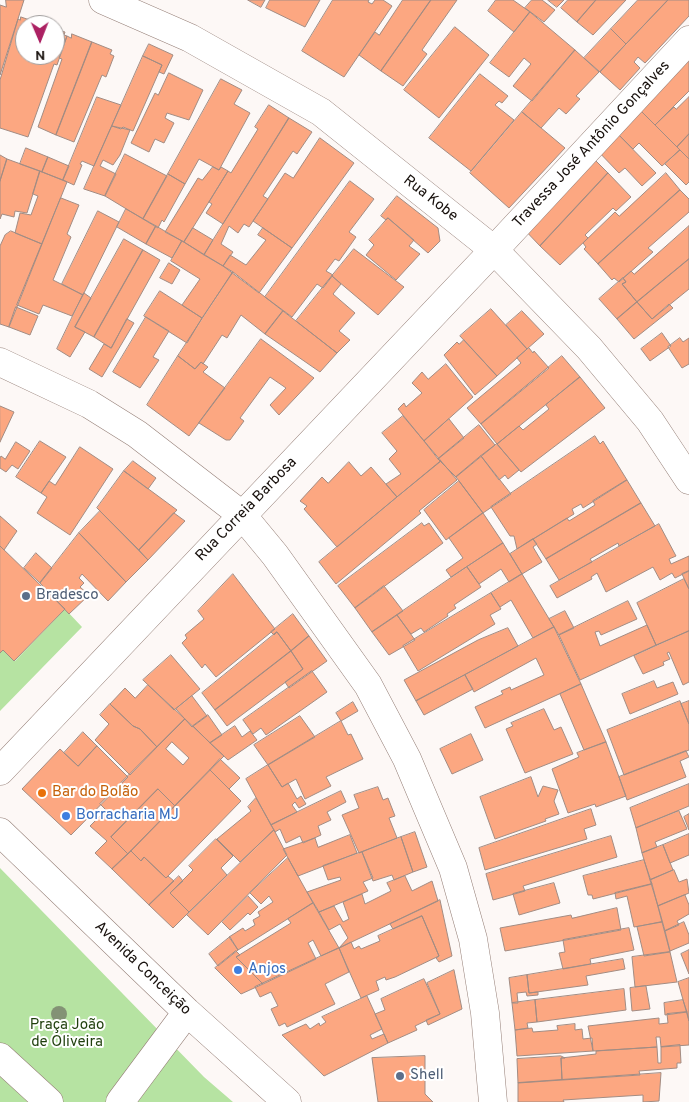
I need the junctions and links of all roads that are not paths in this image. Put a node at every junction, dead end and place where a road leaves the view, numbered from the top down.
1 (103, 0) edge
2 (689, 40) edge
3 (494, 250) junction
4 (0, 362) edge
5 (689, 480) edge
6 (242, 515) junction
7 (0, 771) edge
8 (0, 832) edge
9 (188, 1012) junction
10 (0, 1057) edge
11 (49, 1102) edge
12 (120, 1102) edge
13 (287, 1102) edge
14 (493, 1102) edge

1 - 3 street, Rua Kobe
2 - 3 street, Travessa José Antônio Gonçalves
3 - 5 street, Rua Kobe
3 - 6 street, Rua Correia Barbosa
4 - 6 street
6 - 7 street, Rua Correia Barbosa
6 - 14 street
8 - 9 street, Avenida Conceição
9 - 12 street
9 - 13 street, Avenida Conceição
10 - 11 street

